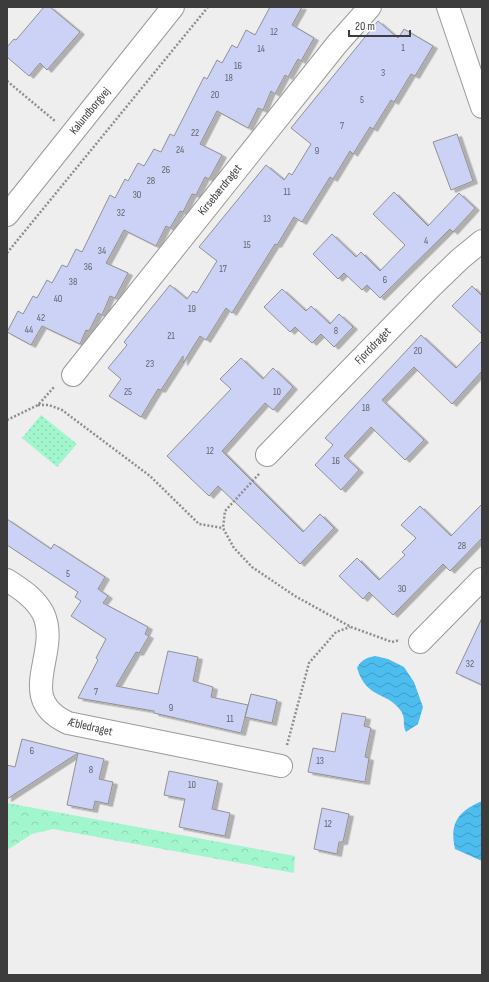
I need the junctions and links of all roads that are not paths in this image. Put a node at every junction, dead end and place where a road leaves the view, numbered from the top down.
1 (173, 7) edge
2 (370, 7) edge
3 (448, 7) edge
4 (482, 107) edge
5 (7, 215) edge
6 (482, 242) edge
7 (73, 375) road end
8 (267, 455) road end
9 (482, 579) edge
10 (7, 580) edge
11 (420, 642) road end
12 (281, 766) road end

1 - 5 street, Kalundborgvej
2 - 7 street, Kirsebærdraget
3 - 4 street
6 - 8 street, Fjorddraget
9 - 11 street
10 - 12 street, Æbledraget

